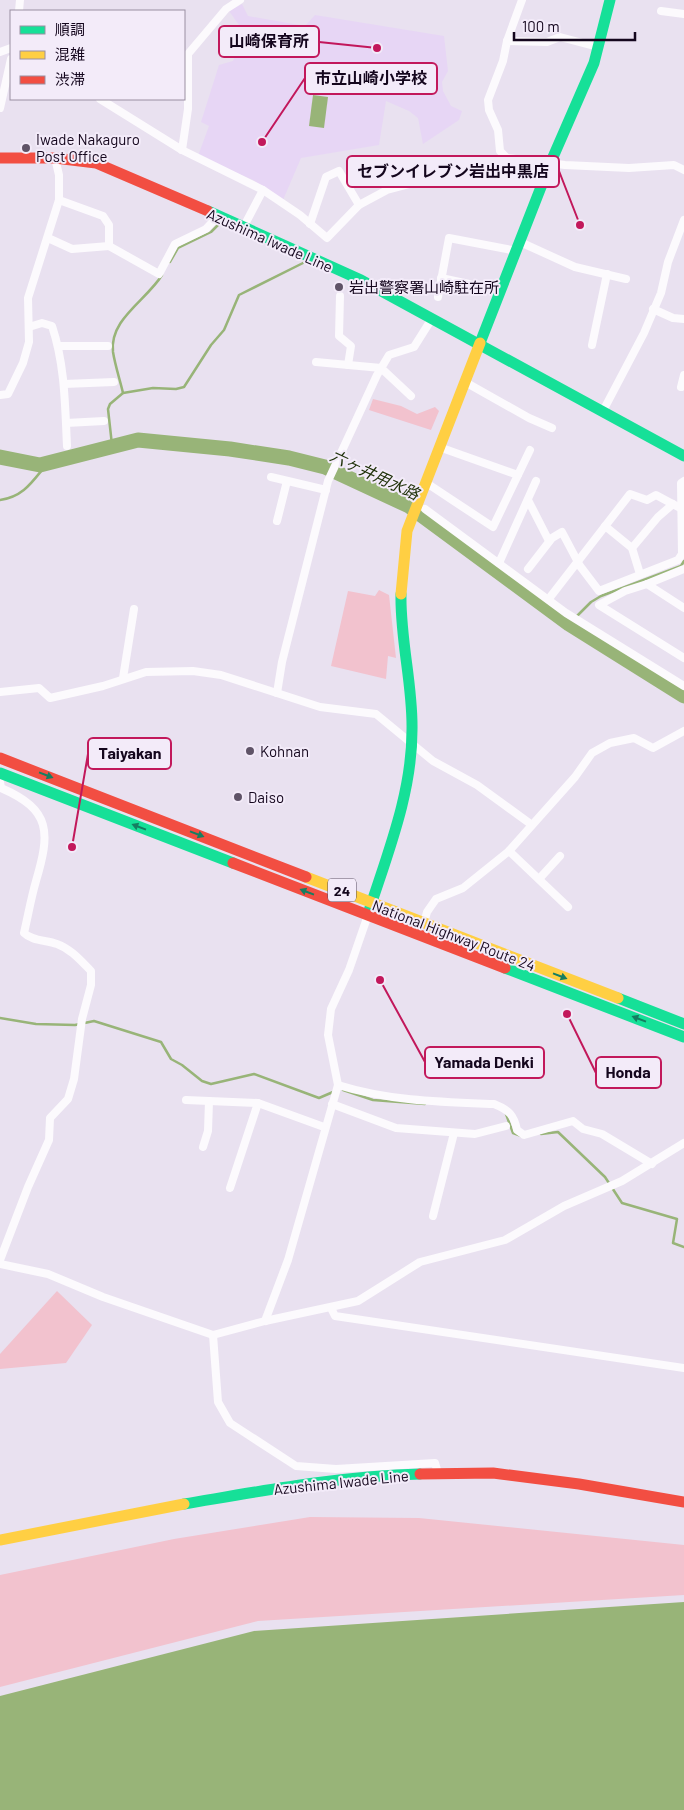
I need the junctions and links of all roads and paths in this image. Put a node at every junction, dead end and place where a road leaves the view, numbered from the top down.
1 (240, 0) edge
2 (522, 0) edge
3 (610, 0) edge
4 (662, 11) dead end
5 (684, 14) edge
6 (507, 41) junction
7 (598, 47) junction
8 (10, 63) edge
9 (102, 100) edge
10 (0, 108) edge
11 (182, 150) junction
12 (0, 158) edge
13 (55, 158) junction
14 (507, 158) junction
15 (550, 164) junction
16 (684, 170) edge
17 (263, 190) junction
18 (59, 200) junction
19 (358, 205) junction
20 (218, 216) junction
21 (684, 220) edge
22 (310, 224) junction
23 (243, 228) junction
24 (48, 238) junction
25 (109, 246) junction
26 (518, 247) junction
27 (607, 274) junction
28 (441, 278) junction
29 (626, 279) dead end
30 (469, 284) dead end
31 (340, 296) dead end
32 (438, 296) dead end
33 (653, 309) junction
34 (684, 319) edge
35 (431, 320) junction
36 (29, 326) junction
37 (592, 345) dead end
38 (59, 346) junction
39 (108, 346) dead end
40 (479, 346) junction
41 (316, 362) dead end
42 (348, 365) junction
43 (381, 368) junction
44 (684, 375) edge
45 (114, 382) dead end
46 (464, 382) junction
47 (64, 384) junction
48 (681, 387) dead end
49 (0, 395) edge
50 (411, 396) dead end
51 (603, 411) junction
52 (104, 420) dead end
53 (66, 423) junction
54 (552, 428) dead end
55 (67, 446) dead end
56 (439, 447) junction
57 (530, 450) dead end
58 (684, 456) edge
59 (518, 475) junction
60 (271, 477) dead end
61 (287, 481) junction
62 (536, 481) dead end
63 (684, 481) edge
64 (425, 482) junction
65 (326, 490) junction
66 (528, 500) junction
67 (673, 504) junction
68 (425, 509) dead end
69 (682, 509) junction
70 (277, 521) dead end
71 (605, 526) junction
72 (684, 536) edge
73 (549, 541) junction
74 (632, 548) junction
75 (577, 560) junction
76 (499, 563) junction
77 (528, 569) dead end
78 (684, 569) edge
79 (640, 574) junction
80 (647, 584) junction
81 (551, 596) dead end
82 (684, 608) edge
83 (134, 609) dead end
84 (684, 658) edge
85 (122, 678) junction
86 (684, 686) edge
87 (0, 692) edge
88 (276, 693) junction
89 (684, 731) edge
90 (412, 745) junction
91 (0, 758) edge
92 (0, 773) edge
93 (0, 782) edge
94 (532, 825) junction
95 (509, 850) junction
96 (560, 856) dead end
97 (539, 879) junction
98 (372, 903) junction
99 (568, 907) dead end
100 (368, 915) junction
101 (424, 923) junction
102 (684, 1024) edge
103 (684, 1037) edge
104 (338, 1085) junction
105 (186, 1100) dead end
106 (209, 1101) junction
107 (258, 1102) junction
108 (332, 1104) junction
109 (506, 1126) dead end
110 (324, 1127) junction
111 (454, 1132) junction
112 (684, 1143) edge
113 (204, 1147) dead end
114 (652, 1164) junction
115 (230, 1188) dead end
116 (434, 1216) dead end
117 (0, 1260) edge
118 (0, 1264) edge
119 (331, 1308) junction
120 (265, 1321) junction
121 (213, 1335) junction
122 (684, 1368) edge
123 (438, 1473) junction
124 (684, 1502) edge
125 (0, 1540) edge

1 - 11 street
2 - 6 street
3 - 7 main road
4 - 5 street
6 - 7 street
6 - 14 street
7 - 15 main road
8 - 10 street
9 - 11 street
11 - 17 street
12 - 13 main road, Azushima Iwade Line
13 - 18 street
13 - 20 main road, Azushima Iwade Line
14 - 15 street
14 - 19 street
15 - 16 street
15 - 26 main road
17 - 22 street
17 - 23 street
18 - 24 street
18 - 25 street
19 - 22 street
19 - 22 street
20 - 23 main road, Azushima Iwade Line
20 - 25 street
21 - 33 street
23 - 35 main road, Azushima Iwade Line
24 - 25 street
24 - 36 street
26 - 27 street
26 - 28 street
26 - 40 main road
27 - 29 street
27 - 37 street
28 - 30 street
28 - 32 street
31 - 42 street
33 - 34 street
33 - 51 street
35 - 40 main road, Azushima Iwade Line
35 - 43 street
36 - 38 street
36 - 49 street
38 - 39 street
38 - 47 street
40 - 46 main road
40 - 51 main road, Azushima Iwade Line
41 - 42 street
42 - 43 street
43 - 50 street
43 - 65 street
44 - 48 street
45 - 47 street
46 - 54 street
46 - 56 main road
47 - 53 street
51 - 58 main road, Azushima Iwade Line
52 - 53 street
53 - 55 street
56 - 59 street
56 - 64 main road
57 - 59 street
59 - 64 street
60 - 61 street
61 - 65 street
61 - 70 street
62 - 66 street
63 - 69 street
64 - 90 main road
65 - 88 street
66 - 73 street
66 - 76 street
67 - 69 street
67 - 71 street
67 - 74 street
68 - 76 street
69 - 72 street
71 - 74 street
71 - 75 street
72 - 79 street
73 - 75 street
73 - 77 street
74 - 79 street
75 - 79 street
75 - 81 street
76 - 86 street
78 - 80 street
80 - 82 street
80 - 84 street
83 - 85 street
85 - 87 street
85 - 88 street
88 - 90 street
89 - 94 street
90 - 94 street
90 - 98 main road
91 -> 98 main road, National Highway Route 24 / 24
100 -> 92 main road, National Highway Route 24 / 24
93 - 117 street
94 - 95 street
95 - 97 street
95 - 101 street
96 - 97 street
97 - 99 street
98 - 100 main road
98 - 101 main road, National Highway Route 24 / 24
103 -> 100 main road, National Highway Route 24 / 24
100 - 104 street
101 -> 102 main road, National Highway Route 24 / 24
104 - 108 street
104 - 114 street
105 - 106 street
106 - 107 street
106 - 113 street
107 - 110 street
107 - 115 street
108 - 110 street
108 - 111 street
109 - 111 street
110 - 120 street
111 - 116 street
112 - 114 street
114 - 119 street
118 - 121 street
119 - 120 street
119 - 122 street
120 - 121 street
121 - 123 street
123 - 124 main road, Azushima Iwade Line
123 - 125 main road, Azushima Iwade Line

